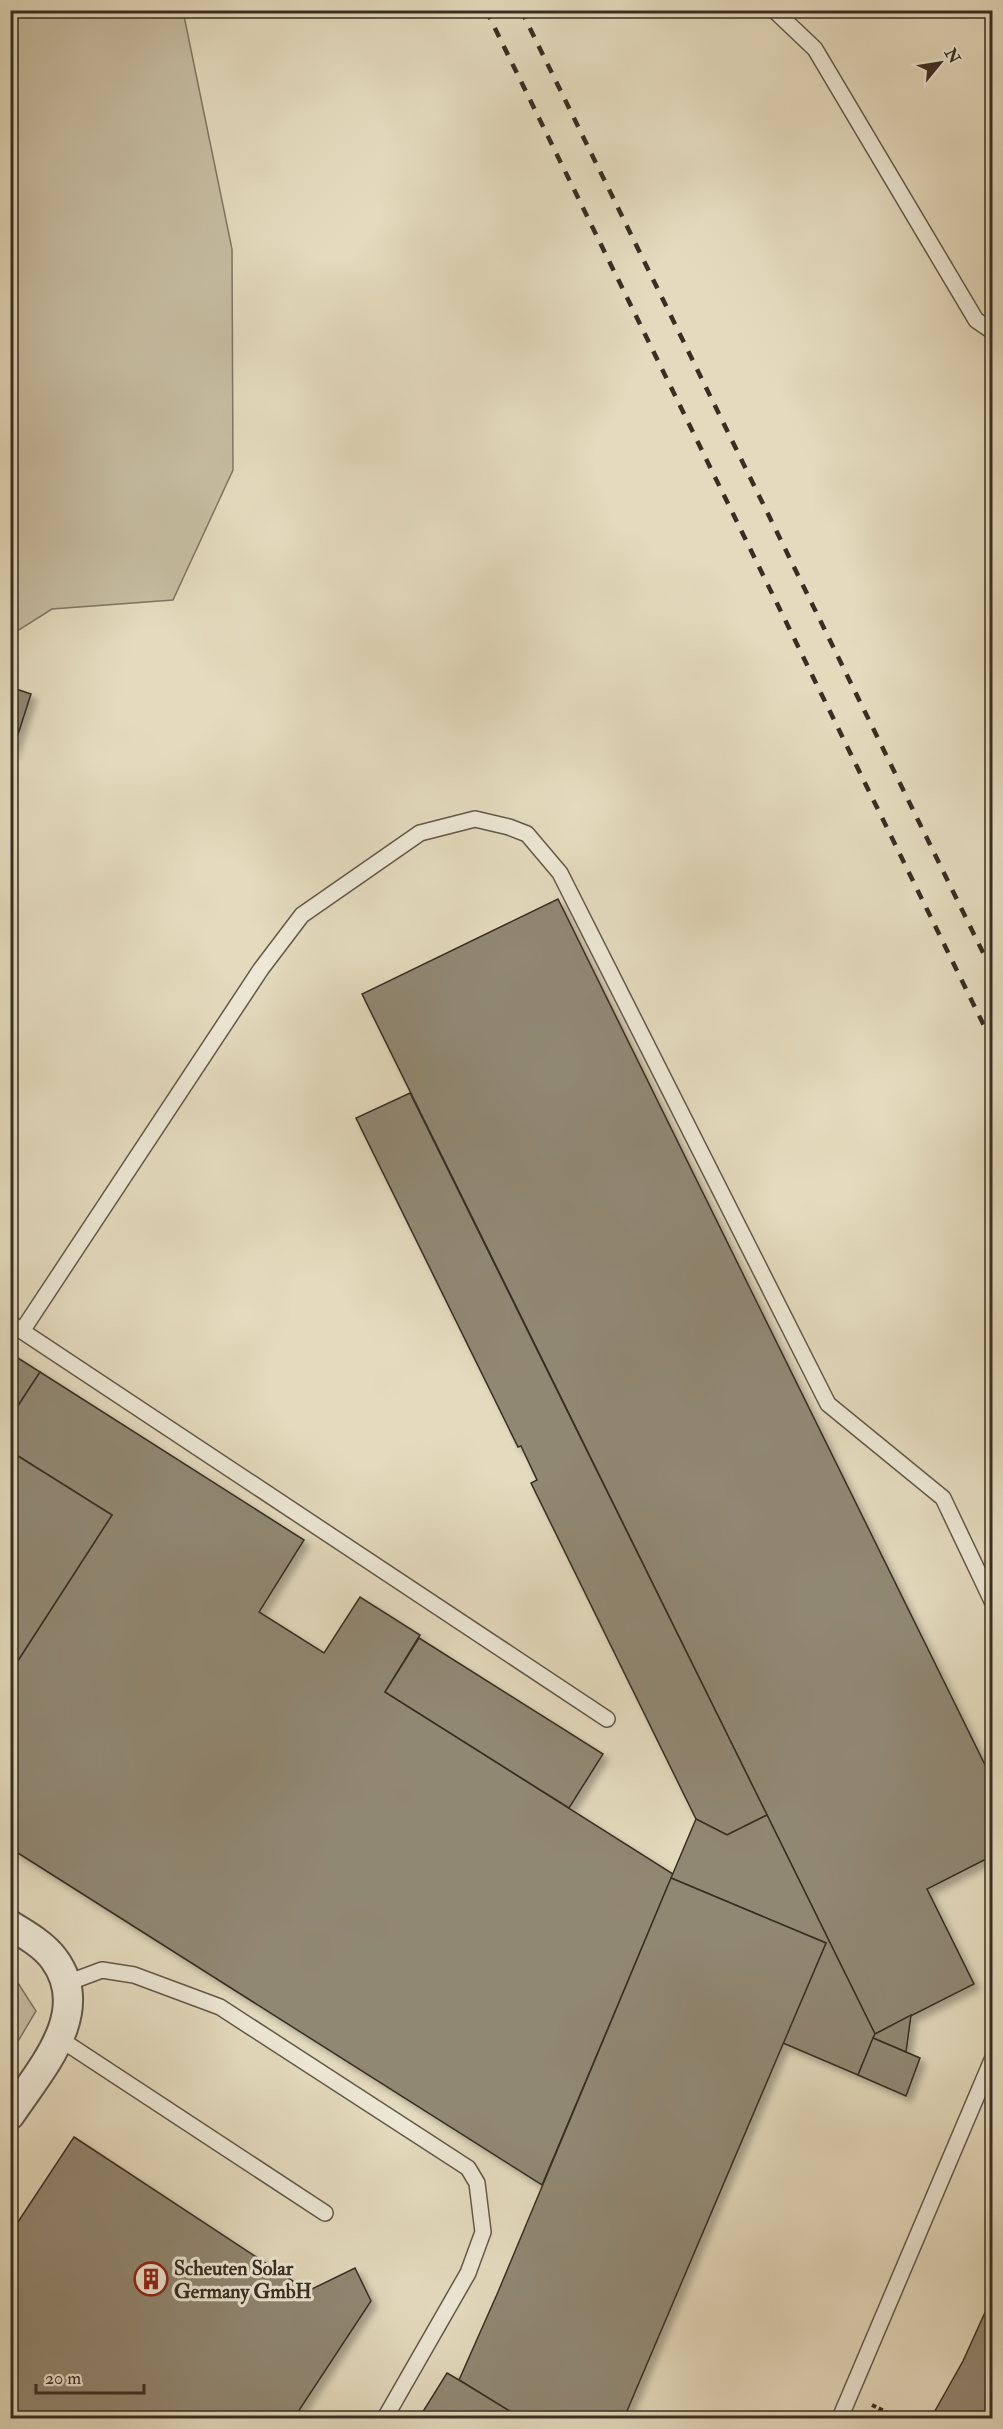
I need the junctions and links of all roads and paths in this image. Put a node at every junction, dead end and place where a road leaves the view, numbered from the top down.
1 (774, 10) edge
2 (993, 331) edge
3 (16, 1327) edge
4 (993, 1600) edge
5 (607, 1719) dead end
6 (19, 1931) edge
7 (67, 1983) junction
8 (60, 2039) junction
9 (993, 2060) edge
10 (10, 2115) edge
11 (325, 2214) dead end
12 (385, 2418) edge
13 (840, 2418) edge

1 - 2 lane
3 - 4 lane
3 - 5 lane
6 - 7 street
7 - 8 street
7 - 12 lane
8 - 10 street
8 - 11 lane
9 - 13 lane

